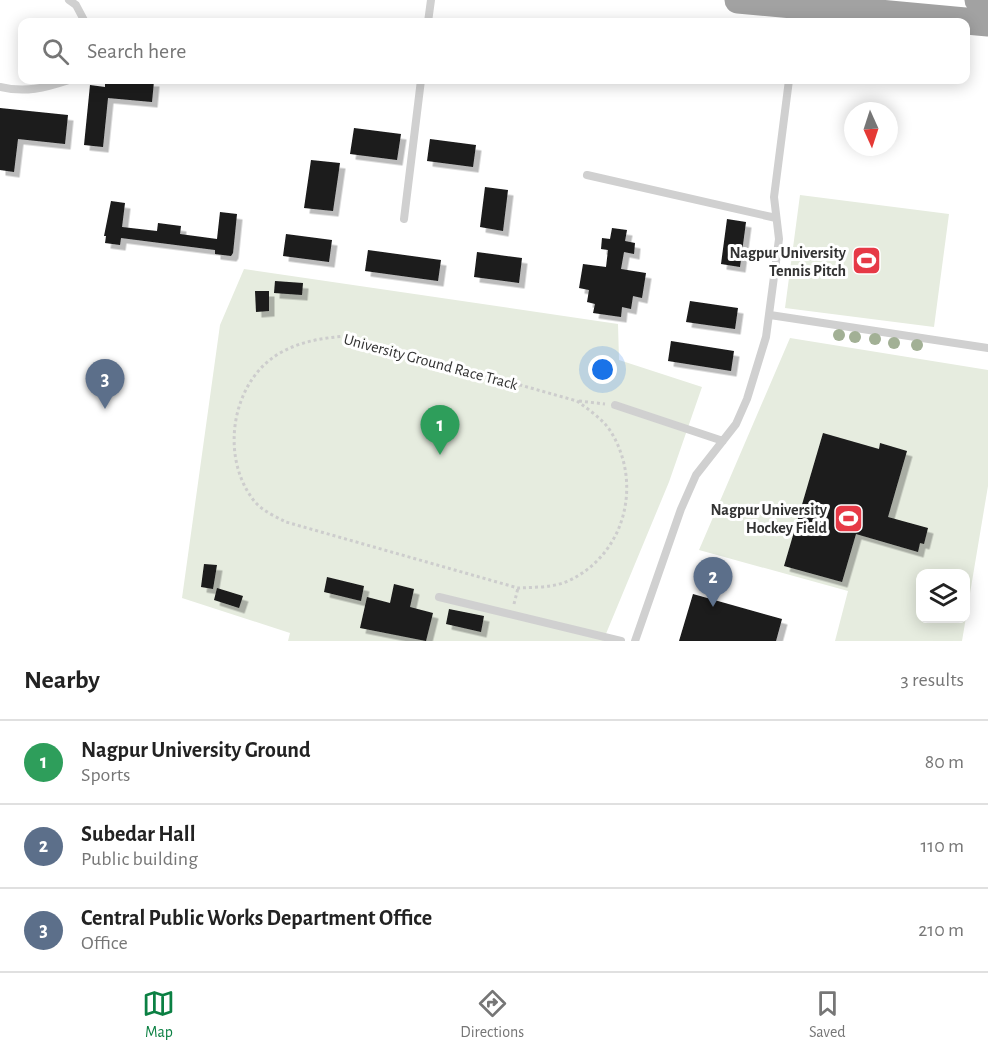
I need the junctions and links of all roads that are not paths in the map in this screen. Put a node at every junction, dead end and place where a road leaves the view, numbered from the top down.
1 (69, 0) edge
2 (431, 0) edge
3 (738, 0) edge
4 (886, 0) edge
5 (978, 0) edge
6 (988, 1) edge
7 (988, 10) edge
8 (83, 18) edge
9 (429, 18) edge
10 (915, 18) edge
11 (970, 22) edge
12 (988, 23) edge
13 (57, 84) edge
14 (421, 84) edge
15 (788, 84) edge
16 (0, 87) edge
17 (587, 176) dead end
18 (776, 218) junction
19 (404, 219) dead end
20 (770, 315) junction
21 (988, 348) edge
22 (615, 405) road end
23 (723, 441) junction
24 (439, 597) dead end
25 (621, 641) edge
26 (635, 641) edge

1 - 8 lane
2 - 9 lane
3 - 10 highway
4 - 7 highway
5 - 6 highway
11 - 12 highway
13 - 16 lane
14 - 19 lane
15 - 18 lane
17 - 18 lane
18 - 20 lane
20 - 21 lane
20 - 23 lane
22 - 23 lane
23 - 26 lane
24 - 25 lane

